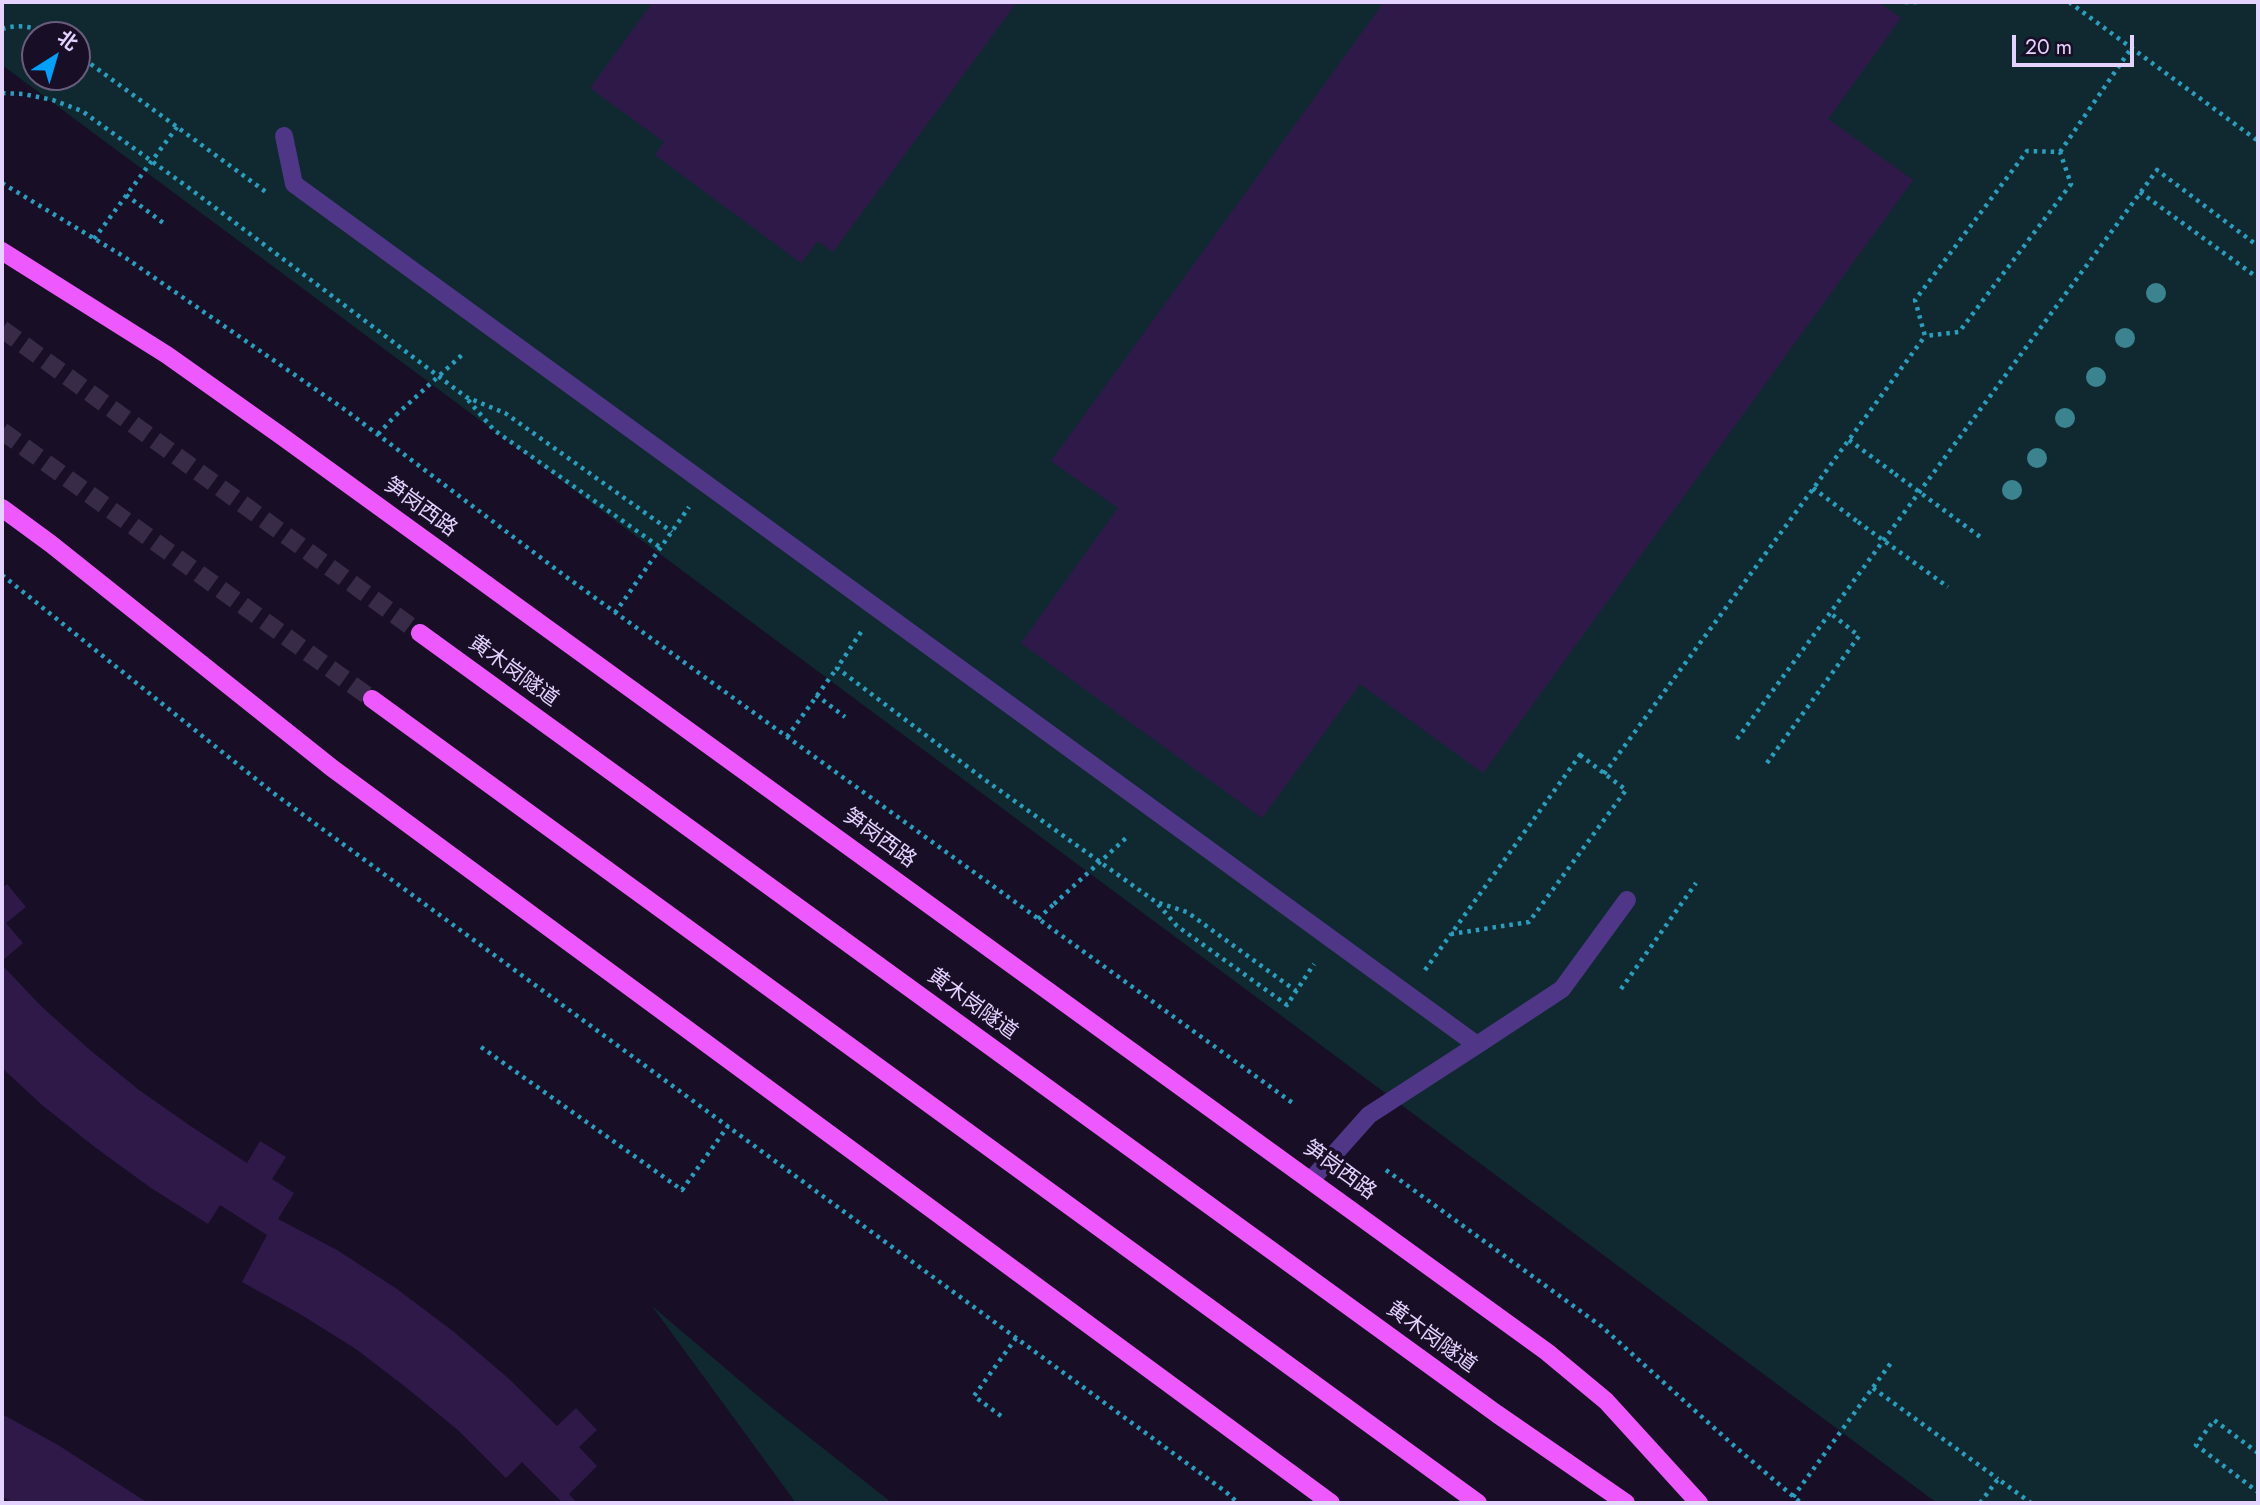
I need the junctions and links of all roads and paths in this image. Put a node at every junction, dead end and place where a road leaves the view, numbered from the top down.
1 (1905, 2) edge
2 (1922, 2) edge
3 (2069, 2) edge
4 (21, 26) edge
5 (2, 29) edge
6 (2132, 47) junction
7 (2, 93) edge
8 (177, 127) dead end
9 (284, 136) dead end
10 (2258, 141) edge
11 (2060, 152) junction
12 (152, 161) junction
13 (2, 183) edge
14 (2140, 192) junction
15 (127, 195) junction
16 (166, 225) dead end
17 (94, 239) junction
18 (2258, 246) edge
19 (2, 251) edge
20 (2258, 278) edge
21 (1925, 335) junction
22 (463, 354) dead end
23 (466, 397) junction
24 (377, 434) junction
25 (1849, 440) junction
26 (1813, 488) junction
27 (692, 504) dead end
28 (2, 508) edge
29 (672, 532) junction
30 (1983, 540) dead end
31 (661, 548) junction
32 (2, 575) edge
33 (1948, 587) dead end
34 (615, 612) junction
35 (1830, 614) junction
36 (863, 629) dead end
37 (420, 633) tunnel mouth
38 (836, 668) junction
39 (816, 695) junction
40 (372, 699) tunnel mouth
41 (845, 717) dead end
42 (787, 737) junction
43 (1737, 739) dead end
44 (1767, 763) dead end
45 (1604, 774) junction
46 (1126, 838) dead end
47 (1696, 883) dead end
48 (1627, 900) dead end
49 (1156, 902) junction
50 (1038, 919) junction
51 (1451, 934) junction
52 (1621, 989) dead end
53 (1296, 991) dead end
54 (1407, 994) junction
55 (1287, 1005) dead end
56 (1477, 1045) junction
57 (481, 1047) dead end
58 (1294, 1104) dead end
59 (728, 1126) junction
60 (1386, 1170) dead end
61 (1312, 1179) junction
62 (1016, 1338) junction
63 (1893, 1360) dead end
64 (1873, 1388) junction
65 (1001, 1416) dead end
66 (2258, 1453) edge
67 (1998, 1479) junction
68 (2258, 1492) edge
69 (1793, 1497) junction
70 (1238, 1503) edge
71 (1332, 1503) edge
72 (1478, 1503) edge
73 (1626, 1503) edge
74 (1699, 1503) edge
75 (1801, 1503) edge
76 (1980, 1503) edge
77 (2031, 1503) edge

1 - 2 path
3 - 6 path
4 - 5 path
6 - 10 path
6 - 11 path
7 - 12 path
8 - 12 path
9 - 54 lane
11 - 21 path
11 - 21 path
12 - 15 path
12 - 23 path
13 - 17 path
14 - 18 path
14 - 20 path
14 - 35 path
15 - 16 path
15 - 17 path
17 - 24 path
19 - 61 main road, 笋岗西路
21 - 25 path
22 - 24 path, bridge
23 - 29 path
23 - 31 path
24 - 34 path
25 - 26 path
25 - 30 path, bridge
26 - 33 path, bridge
26 - 45 path
27 - 29 path
28 - 71 main road
29 - 31 path
31 - 34 path
32 - 59 path
34 - 42 path
35 - 43 path
35 - 44 path
36 - 38 path
37 - 73 main road, 黄木岗隧道
38 - 39 path
38 - 49 path
39 - 41 path
39 - 42 path
40 - 72 main road
42 - 50 path
45 - 51 path
45 - 51 path
46 - 50 path, bridge
47 - 52 path
48 - 56 lane
49 - 53 path
49 - 55 path
50 - 58 path
51 - 54 path
54 - 56 lane
56 - 61 lane
57 - 59 path
59 - 62 path
60 - 69 path
61 - 74 main road, 笋岗西路
62 - 65 path
62 - 70 path
63 - 64 path
64 - 67 path
64 - 69 path
66 - 68 path
67 - 76 path
67 - 77 path
69 - 75 path

